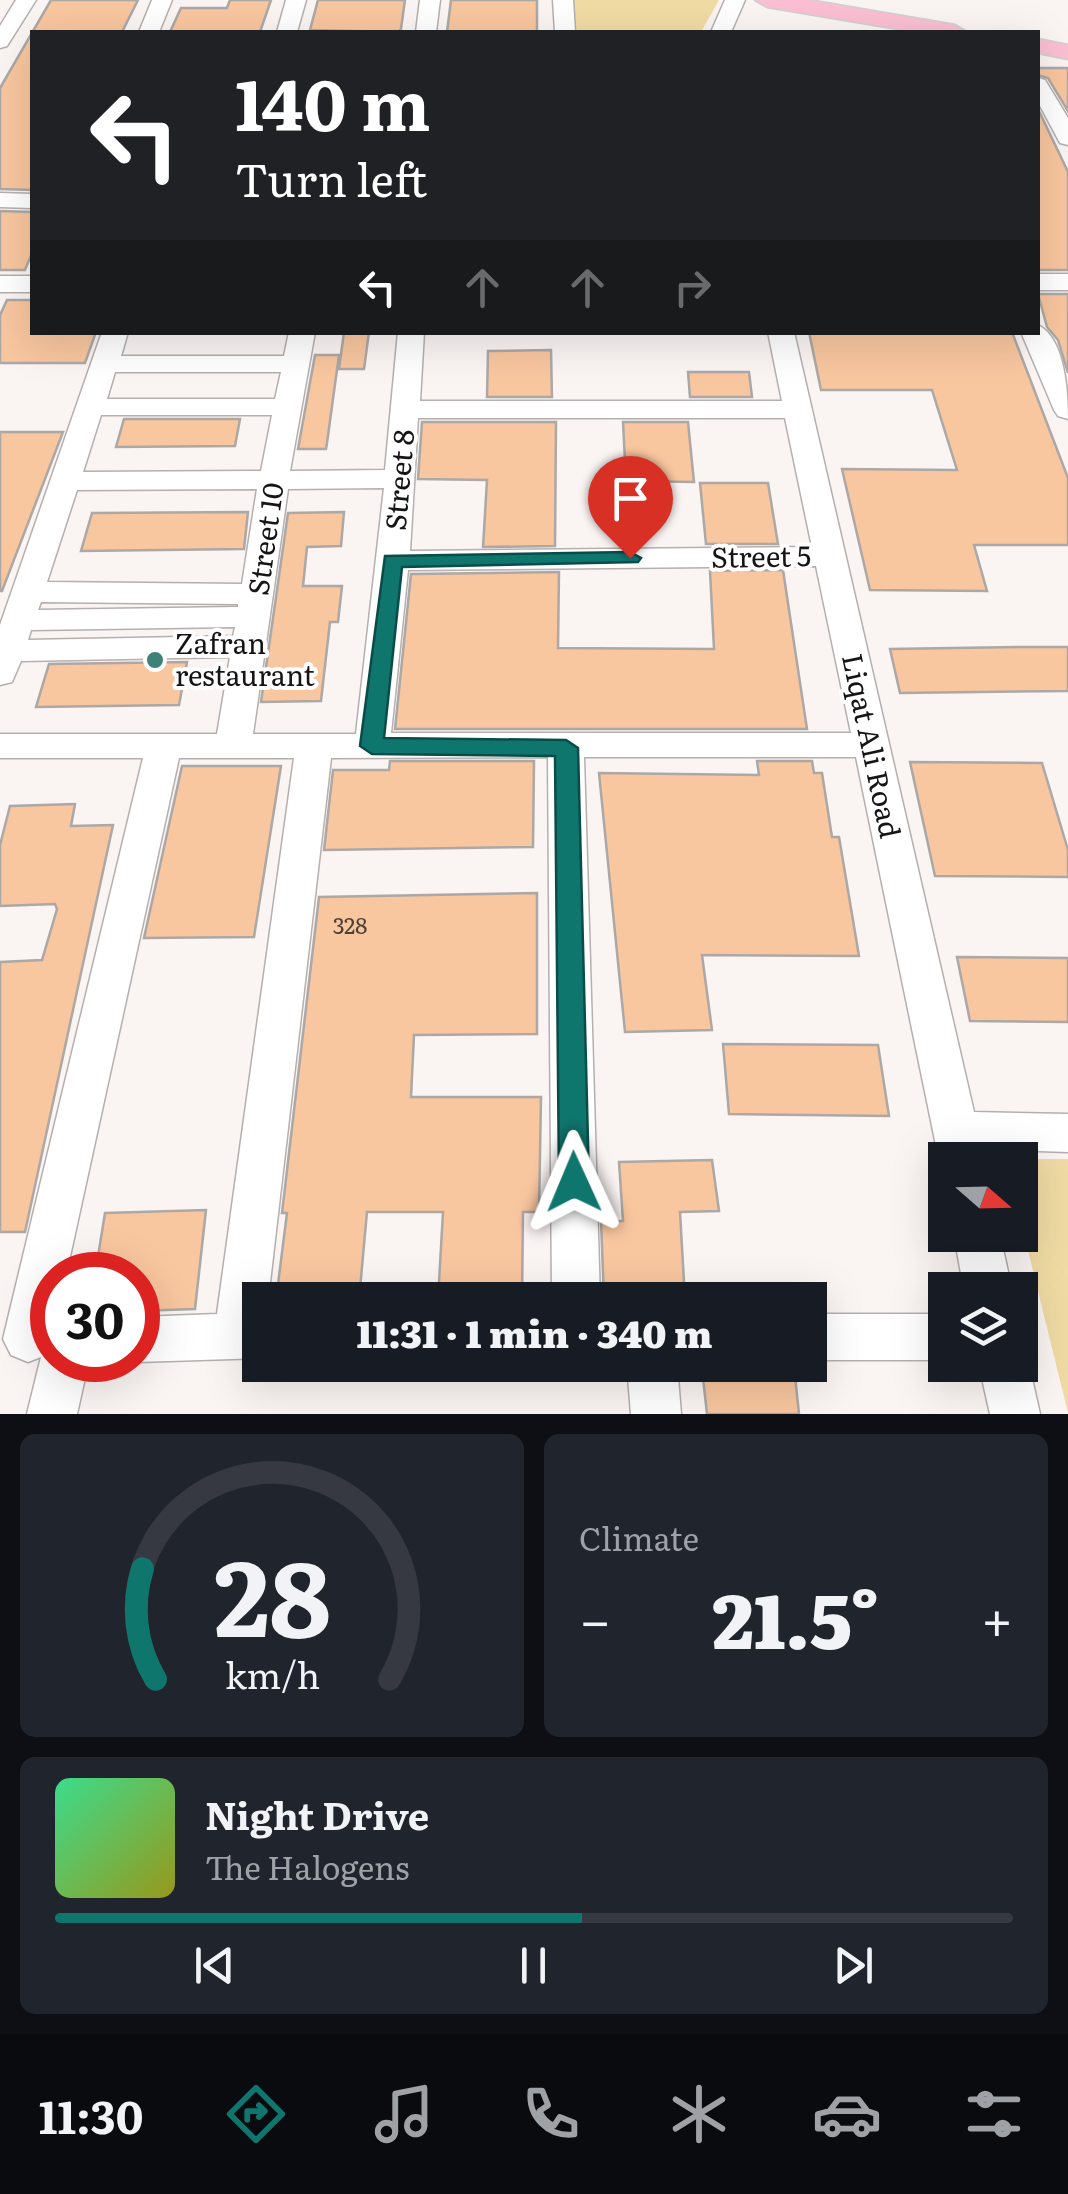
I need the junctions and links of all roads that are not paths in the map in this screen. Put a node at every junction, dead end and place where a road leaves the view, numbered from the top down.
1 (26, 0) edge
2 (162, 0) edge
3 (296, 0) edge
4 (430, 0) edge
5 (563, 0) edge
6 (736, 0) edge
7 (767, 0) edge
8 (871, 26) edge
9 (150, 30) edge
10 (288, 30) edge
11 (426, 30) edge
12 (565, 30) edge
13 (722, 30) edge
14 (927, 30) edge
15 (5, 46) edge
16 (1040, 46) edge
17 (1068, 52) edge
18 (1040, 87) edge
19 (1040, 131) edge
20 (1067, 133) edge
21 (0, 200) edge
22 (30, 200) edge
23 (1040, 282) edge
24 (1068, 282) edge
25 (0, 284) edge
26 (30, 284) edge
27 (411, 335) edge
28 (783, 335) edge
29 (1035, 335) edge
30 (104, 366) edge
31 (295, 366) edge
32 (796, 409) junction
33 (406, 410) junction
34 (1068, 410) edge
35 (274, 479) junction
36 (400, 480) junction
37 (65, 481) junction
38 (829, 556) junction
39 (393, 560) junction
40 (256, 606) junction
41 (18, 622) edge
42 (233, 745) junction
43 (871, 745) junction
44 (0, 746) edge
45 (314, 746) junction
46 (372, 746) junction
47 (163, 748) junction
48 (566, 748) junction
49 (1068, 1133) edge
50 (958, 1142) edge
51 (986, 1142) edge
52 (56, 1252) edge
53 (256, 1282) edge
54 (576, 1282) edge
55 (242, 1336) edge
56 (928, 1336) edge
57 (827, 1337) edge
58 (160, 1339) edge
59 (45, 1382) edge
60 (653, 1382) edge
61 (1008, 1382) edge
62 (52, 1414) edge
63 (656, 1414) edge
64 (1015, 1414) edge

1 - 15 street
2 - 9 street
3 - 10 street
4 - 11 street
5 - 12 street
6 - 13 street
7 - 8 main road
8 - 14 main road
16 - 17 main road
18 - 20 street
19 - 20 street
21 - 22 street
23 - 24 street
25 - 26 street
27 - 33 street, Street 8
28 - 32 street, Liqat Ali Road
29 - 34 street
30 - 31 street
30 - 31 street
30 - 37 street
31 - 35 street, Street 10
32 - 33 street
32 - 38 street, Liqat Ali Road
33 - 36 street, Street 8
35 - 36 street
35 - 37 street
35 - 40 street, Street 10
36 - 39 street, Street 8
37 - 41 street
38 - 39 street, Street 5
38 - 43 street, Liqat Ali Road
39 - 46 street, Street 8
40 - 41 street
40 - 41 street
40 - 42 street, Street 10
42 - 45 street
42 - 47 street
43 - 48 street
43 - 50 street, Liqat Ali Road
44 - 47 street
45 - 46 street
45 - 53 street
46 - 48 street
47 - 52 street
48 - 54 street
49 - 51 street
55 - 58 street
56 - 57 street
59 - 62 street
60 - 63 street
61 - 64 street

